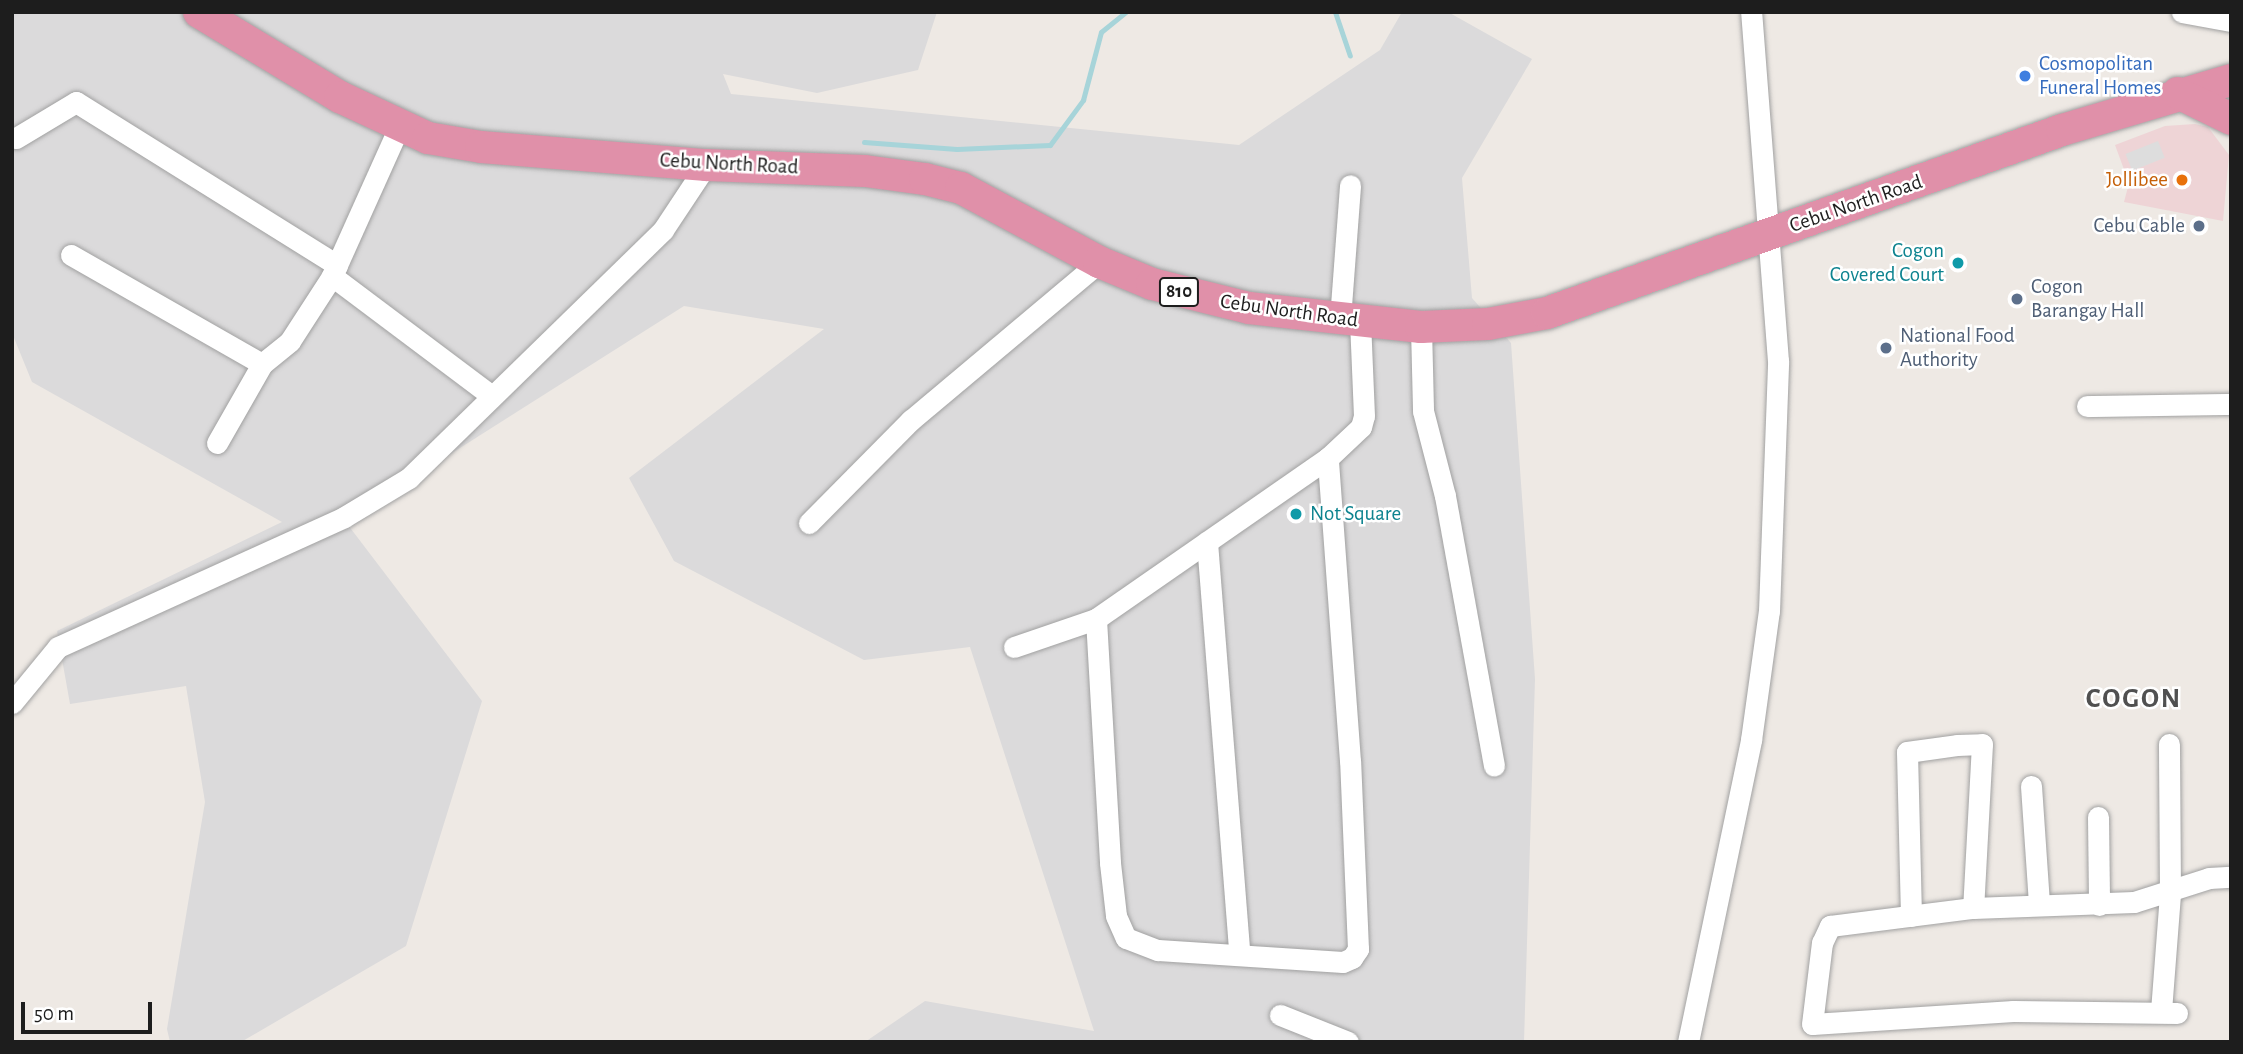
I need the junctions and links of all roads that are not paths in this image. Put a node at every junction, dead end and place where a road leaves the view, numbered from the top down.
1 (200, 12) edge
2 (1751, 12) edge
3 (2182, 12) edge
4 (2231, 21) edge
5 (2231, 80) edge
6 (2178, 93) junction
7 (2231, 119) edge
8 (400, 125) junction
9 (16, 138) dead end
10 (706, 165) junction
11 (1350, 185) dead end
12 (1770, 234) junction
13 (71, 255) dead end
14 (1099, 262) junction
15 (334, 270) junction
16 (1350, 320) junction
17 (1421, 327) junction
18 (262, 364) junction
19 (492, 396) junction
20 (2231, 404) edge
21 (2087, 406) dead end
22 (217, 443) dead end
23 (1328, 458) junction
24 (809, 523) dead end
25 (1207, 542) junction
26 (1096, 619) junction
27 (1014, 648) dead end
28 (12, 703) edge
29 (2169, 744) dead end
30 (1494, 766) dead end
31 (2031, 786) dead end
32 (2098, 817) dead end
33 (2231, 877) edge
34 (2171, 893) junction
35 (2039, 904) junction
36 (2099, 905) junction
37 (1973, 908) junction
38 (1911, 916) junction
39 (1239, 953) junction
40 (1280, 1015) dead end
41 (1348, 1042) edge
42 (1688, 1042) edge

1 - 8 highway, Cebu North Road / 810
2 - 12 street
3 - 4 street
5 - 6 highway, Cebu North Road / 810
6 - 7 highway
6 - 12 highway, Cebu North Road / 810
8 - 10 highway, Cebu North Road / 810
8 - 15 street
9 - 15 street
10 - 14 highway, Cebu North Road / 810
10 - 19 street
11 - 16 street
12 - 17 highway, Cebu North Road / 810
12 - 42 street
13 - 18 street
14 - 16 highway, Cebu North Road / 810
14 - 24 street
15 - 18 street
15 - 19 street
16 - 17 highway, Cebu North Road / 810
16 - 23 street
17 - 30 street
18 - 22 street
19 - 28 street
20 - 21 street
23 - 25 street
23 - 39 street
25 - 26 street
25 - 39 street
26 - 27 street
26 - 39 street
29 - 34 street
31 - 35 street
32 - 36 street
33 - 34 street
34 - 36 street
34 - 38 street
35 - 36 street
35 - 37 street
37 - 38 street
37 - 38 street
40 - 41 street

